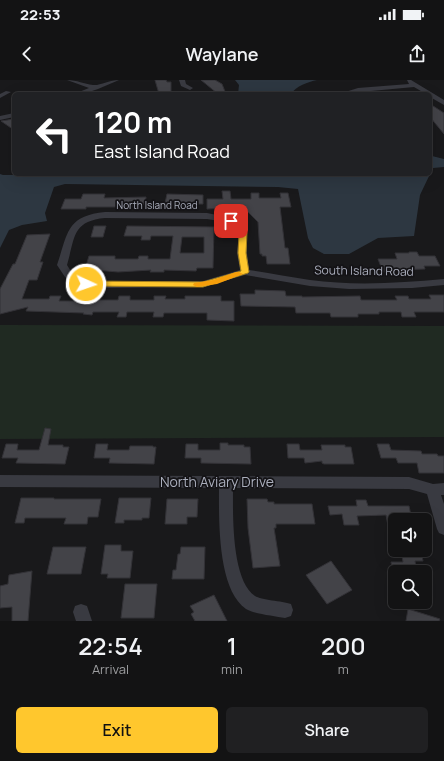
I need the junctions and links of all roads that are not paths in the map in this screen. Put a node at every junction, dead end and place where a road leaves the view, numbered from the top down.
1 (70, 80) edge
2 (82, 80) edge
3 (116, 80) edge
4 (124, 80) edge
5 (182, 80) edge
6 (407, 80) edge
7 (416, 85) junction
8 (100, 87) junction
9 (190, 88) dead end
10 (8, 92) dead end
11 (84, 92) edge
12 (89, 92) edge
13 (350, 92) edge
14 (427, 92) edge
15 (432, 95) edge
16 (0, 96) edge
17 (444, 96) edge
18 (444, 103) edge
19 (12, 115) edge
20 (0, 118) edge
21 (245, 272) junction
22 (71, 278) joint
23 (444, 282) edge
24 (0, 481) edge
25 (226, 483) junction
26 (439, 490) edge
27 (444, 529) edge
28 (285, 610) dead end

1 - 8 street
2 - 8 street
3 - 8 street
4 - 8 street
5 - 9 street
6 - 7 street
7 - 13 street
7 - 14 street
8 - 11 street
8 - 12 street
10 - 16 street
15 - 17 street
15 - 18 street
19 - 20 street
21 - 22 street, South Island Road
21 - 22 street, North Island Road
21 - 23 street, South Island Road
24 - 25 street, North Aviary Drive
25 - 26 street, North Aviary Drive
25 - 28 street
26 - 27 street

